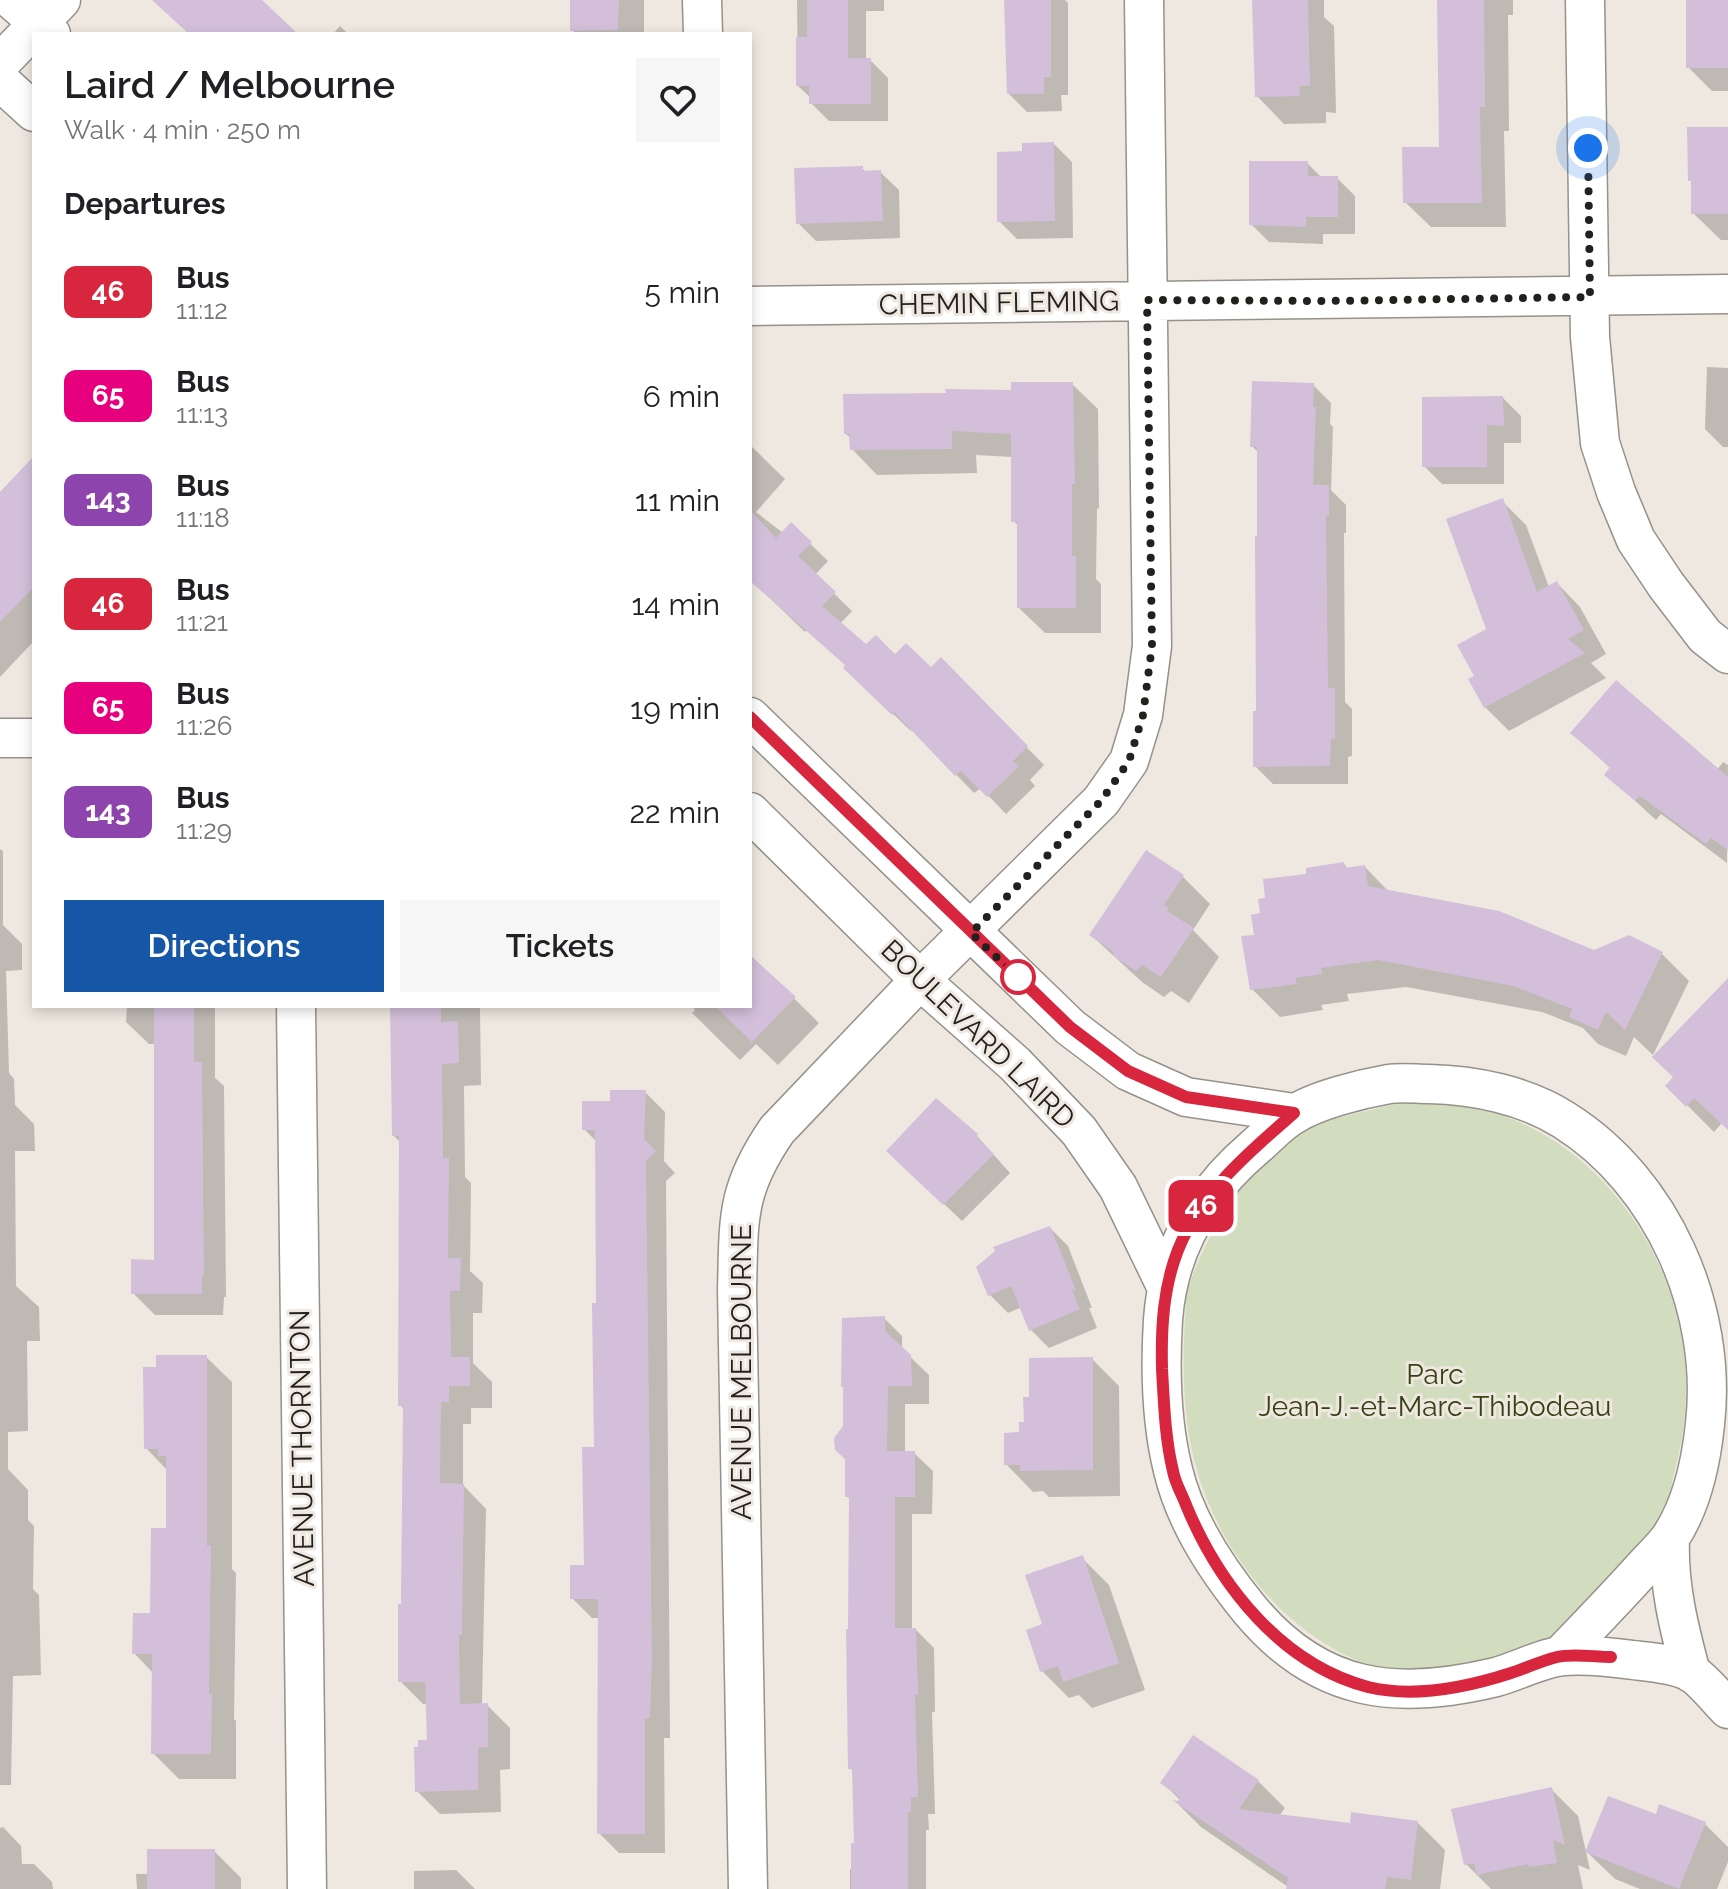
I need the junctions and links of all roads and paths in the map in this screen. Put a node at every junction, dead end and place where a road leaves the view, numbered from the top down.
1 (702, 0) edge
2 (1144, 0) edge
3 (1585, 0) edge
4 (41, 14) edge
5 (703, 32) edge
6 (0, 63) edge
7 (0, 81) edge
8 (32, 110) edge
9 (1728, 294) edge
10 (1590, 297) junction
11 (1147, 300) junction
12 (752, 306) edge
13 (1728, 654) edge
14 (752, 719) edge
15 (0, 738) edge
16 (32, 738) edge
17 (752, 814) edge
18 (971, 933) junction
19 (920, 980) junction
20 (296, 1008) edge
21 (1294, 1113) junction
22 (1166, 1286) junction
23 (1670, 1538) junction
24 (1560, 1656) junction
25 (1691, 1673) junction
26 (1728, 1709) edge
27 (307, 1889) edge
28 (748, 1889) edge

1 - 5 street
2 - 11 street, AVENUE MELBOURNE
3 - 10 street
4 - 6 street
7 - 8 street
9 - 10 street, CHEMIN FLEMING
10 - 11 street, CHEMIN FLEMING
10 - 13 street
11 - 12 street, CHEMIN FLEMING
11 - 18 street, AVENUE MELBOURNE
14 - 18 street, BOULEVARD LAIRD
15 - 16 street
17 - 19 street, BOULEVARD LAIRD
18 - 19 street, AVENUE MELBOURNE
18 - 21 street, BOULEVARD LAIRD
19 - 22 street, BOULEVARD LAIRD
19 - 28 street, AVENUE MELBOURNE
20 - 27 street, AVENUE THORNTON
21 - 22 street, BOULEVARD LAIRD
21 - 23 street, BOULEVARD LAIRD
22 - 24 street, BOULEVARD LAIRD
23 - 24 street, BOULEVARD LAIRD
23 - 25 street, BOULEVARD LAIRD
24 - 25 street, BOULEVARD LAIRD
25 - 26 street

